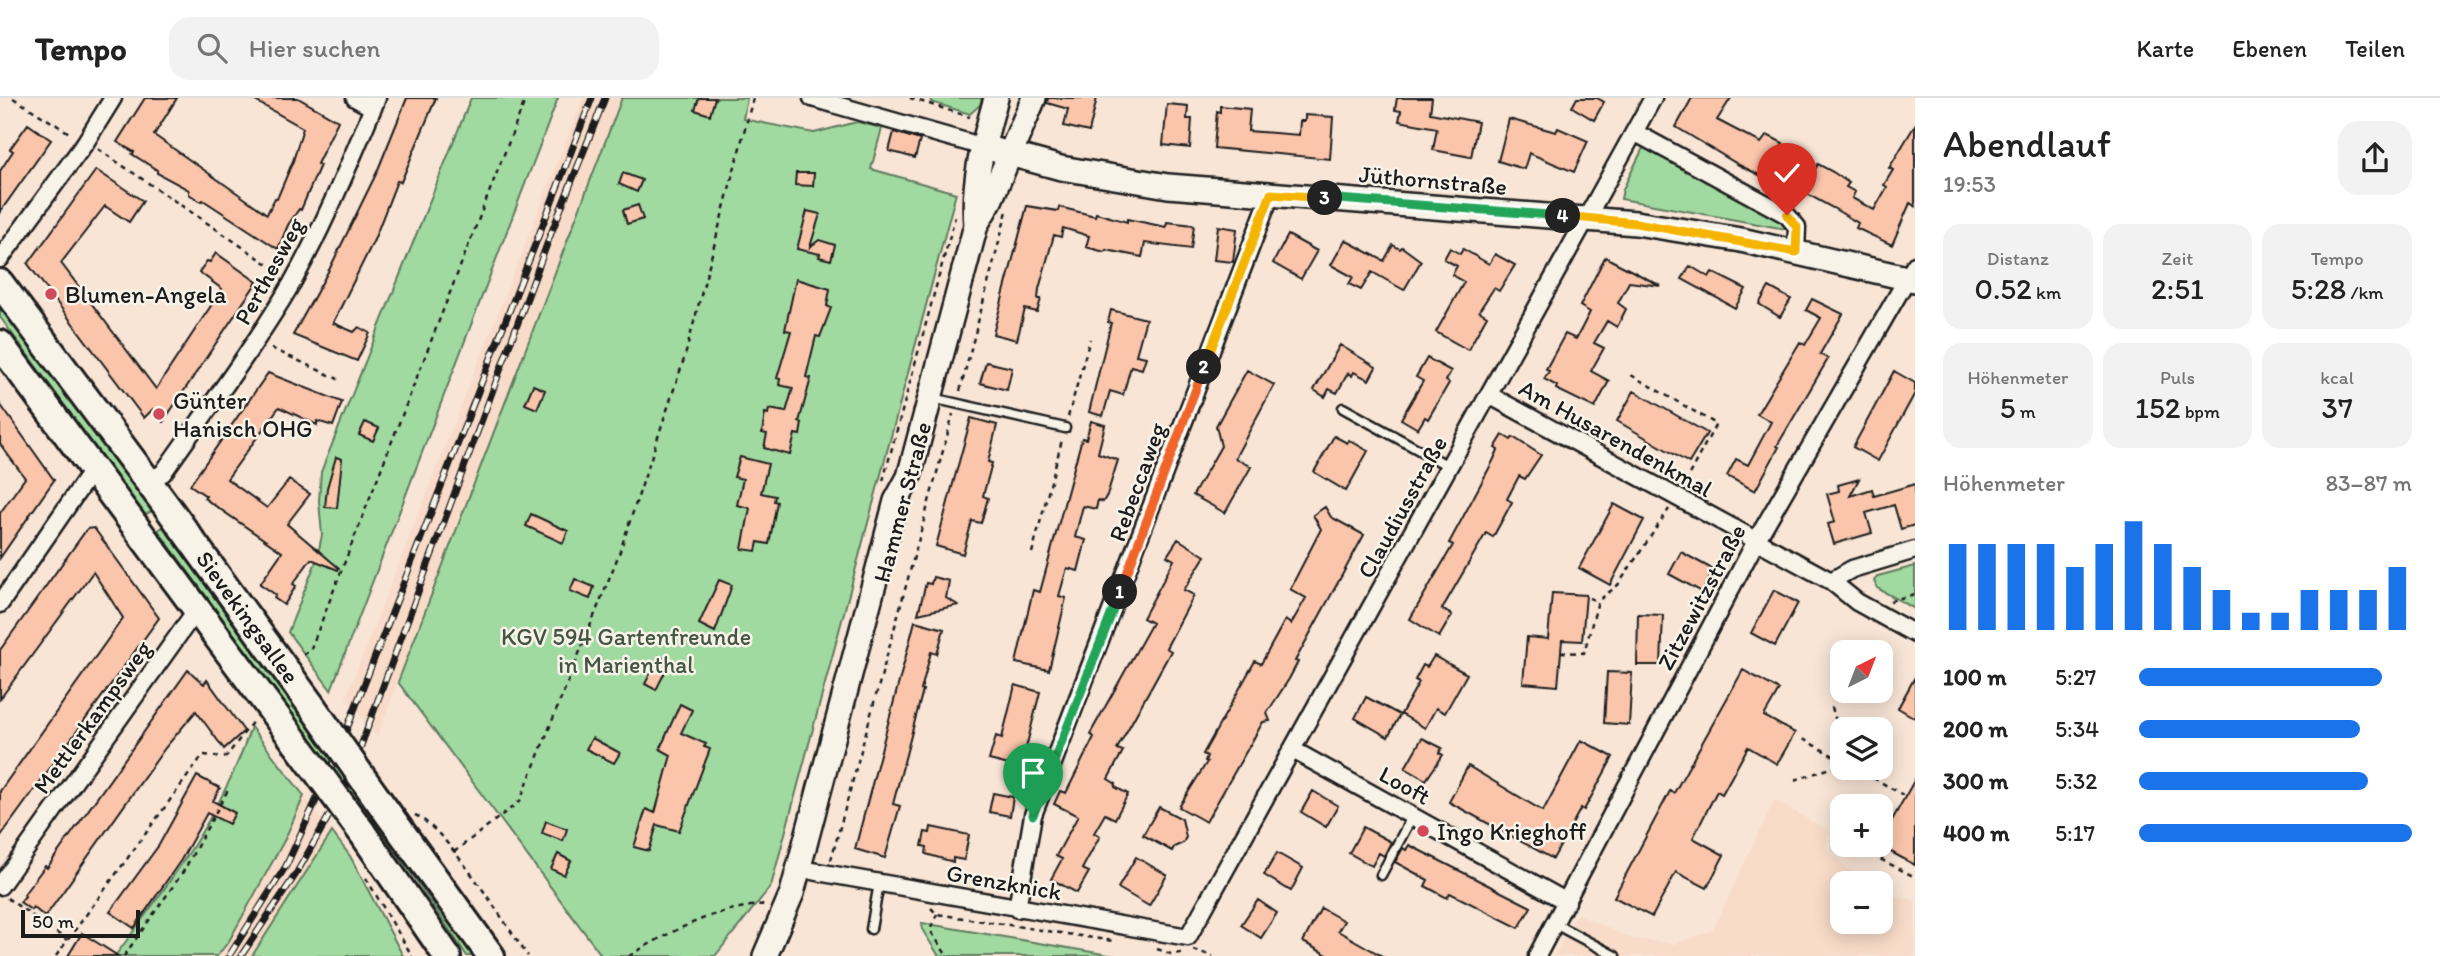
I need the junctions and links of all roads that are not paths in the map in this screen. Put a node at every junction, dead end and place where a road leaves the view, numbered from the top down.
1 (113, 98) edge
2 (355, 98) edge
3 (812, 98) edge
4 (996, 98) edge
5 (1034, 98) edge
6 (1653, 98) edge
7 (375, 103) edge
8 (1634, 132) junction
9 (984, 147) junction
10 (1010, 154) junction
11 (1271, 194) junction
12 (1589, 218) junction
13 (976, 225) junction
14 (1796, 252) junction
15 (0, 259) edge
16 (1912, 275) edge
17 (0, 283) edge
18 (0, 344) edge
19 (1489, 395) junction
20 (930, 398) junction
21 (1343, 408) dead end
22 (1065, 428) road end
23 (1450, 467) junction
24 (93, 469) junction
25 (909, 477) junction
26 (148, 481) junction
27 (1756, 541) junction
28 (1915, 550) edge
29 (1831, 581) junction
30 (2, 596) edge
31 (197, 610) junction
32 (1915, 634) edge
33 (1293, 750) junction
34 (1413, 815) junction
35 (812, 872) junction
36 (1381, 875) dead end
37 (879, 883) junction
38 (0, 886) edge
39 (1567, 902) junction
40 (1017, 909) junction
41 (1555, 924) junction
42 (871, 929) dead end
43 (1188, 937) joint
44 (447, 956) edge
45 (491, 956) edge
46 (765, 956) edge
47 (783, 956) edge
48 (1537, 956) edge
49 (1615, 956) edge

1 - 15 street
2 - 7 street
3 - 9 street
4 - 9 main road, Hammer Straße
5 - 10 main road, Hammer Straße
6 - 8 street, Claudiusstraße
7 - 26 street, Perthesweg
8 - 12 street, Claudiusstraße
8 - 14 street
9 - 10 main road, Jüthornstraße
9 - 13 main road, Hammer Straße
10 - 11 main road, Jüthornstraße
10 - 13 main road, Hammer Straße
11 - 12 main road, Jüthornstraße
11 - 40 street, Rebeccaweg
12 - 14 main road, Jüthornstraße
12 - 19 street, Claudiusstraße
13 - 20 main road, Hammer Straße
14 - 16 main road, Jüthornstraße
16 - 27 street, Zitzewitzstraße
17 - 26 main road, Sievekingsallee
18 - 24 main road, Sievekingsallee
19 - 23 street, Claudiusstraße
19 - 27 street, Am Husarendenkmal
20 - 22 lane
20 - 25 main road, Hammer Straße
21 - 23 lane
23 - 33 street, Claudiusstraße
24 - 30 street
24 - 31 main road, Sievekingsallee
25 - 35 main road, Hammer Straße
25 - 46 main road, Hammer Straße
26 - 45 main road, Sievekingsallee, bridge
27 - 29 street, Am Husarendenkmal
27 - 39 street, Zitzewitzstraße
28 - 29 street
29 - 32 street, Am Husarendenkmal
31 - 38 street, Mettlerkampsweg
31 - 44 main road, Sievekingsallee, bridge
33 - 34 street, Looft
33 - 43 street, Claudiusstraße
34 - 36 lane
34 - 39 street, Looft
35 - 37 street, Grenzknick
35 - 47 main road, Hammer Straße
37 - 40 street, Grenzknick
37 - 42 lane
39 - 41 street, Zitzewitzstraße
40 - 43 street, Grenzknick
41 - 48 street, Zitzewitzstraße
41 - 49 lane

